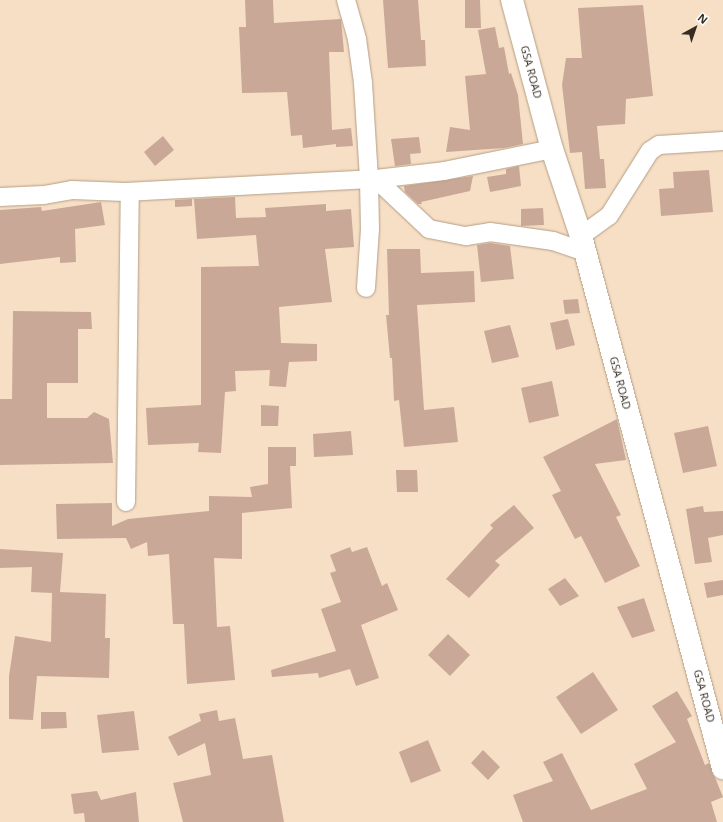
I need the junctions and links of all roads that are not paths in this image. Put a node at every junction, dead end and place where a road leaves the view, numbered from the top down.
1 (346, 0) edge
2 (512, 0) edge
3 (723, 141) edge
4 (552, 149) junction
5 (373, 179) junction
6 (130, 192) junction
7 (0, 197) edge
8 (583, 244) junction
9 (366, 288) dead end
10 (126, 502) dead end
11 (723, 768) edge

1 - 5 street
2 - 4 street, GSA ROAD
3 - 8 street
4 - 5 street
4 - 8 street, GSA ROAD
5 - 6 street
5 - 8 street
5 - 9 street
6 - 7 street
6 - 10 street
8 - 11 street, GSA ROAD

